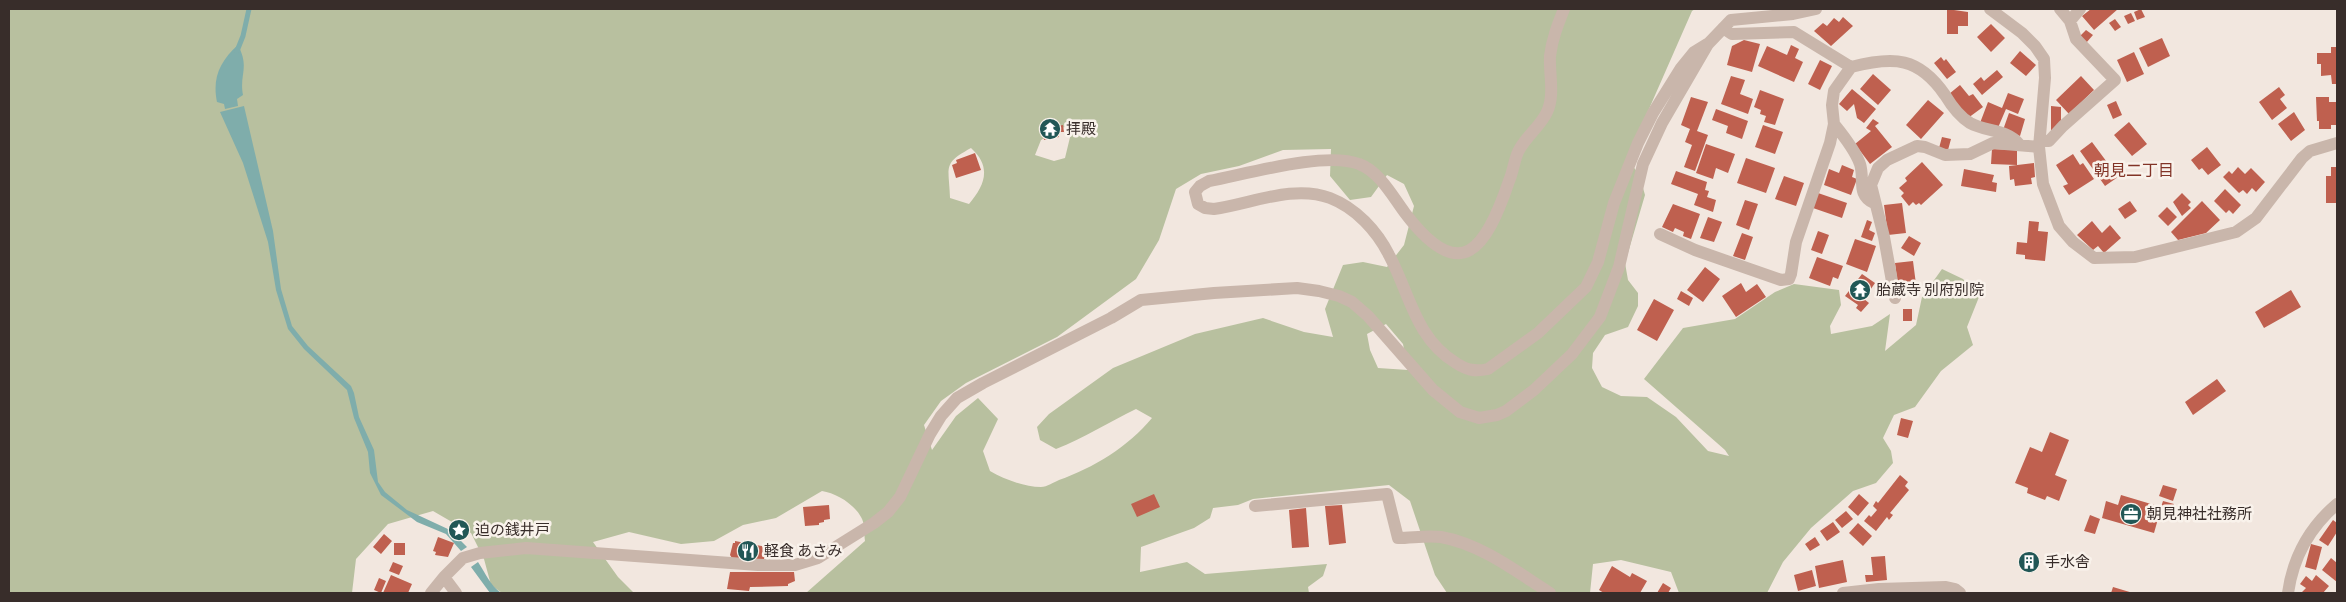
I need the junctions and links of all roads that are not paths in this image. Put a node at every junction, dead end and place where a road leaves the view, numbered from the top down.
1 (1564, 9) edge
2 (1771, 9) edge
3 (1816, 9) edge
4 (2060, 9) edge
5 (2080, 9) edge
6 (2000, 11) edge
7 (1792, 14) junction
8 (2070, 21) junction
9 (1722, 28) junction
10 (1708, 44) junction
11 (1851, 67) junction
12 (1834, 124) junction
13 (2337, 143) edge
14 (2019, 144) junction
15 (2040, 144) junction
16 (1874, 203) junction
17 (1660, 234) dead end
18 (1895, 298) dead end
19 (2337, 504) edge
20 (1255, 506) dead end
21 (444, 577) junction
22 (431, 593) edge
23 (456, 593) edge
24 (1550, 593) edge
25 (1843, 593) edge
26 (1960, 593) edge
27 (2288, 593) edge

1 - 10 street
2 - 7 street
3 - 7 street
4 - 8 street
5 - 8 street
6 - 15 street
7 - 9 street
8 - 15 street
9 - 10 street
9 - 11 street
10 - 21 street
11 - 12 street
11 - 14 street
12 - 16 street
12 - 17 street
13 - 15 street
14 - 15 street
14 - 16 street
16 - 18 street
19 - 27 street
20 - 24 street
21 - 22 street
21 - 23 street
25 - 26 street

